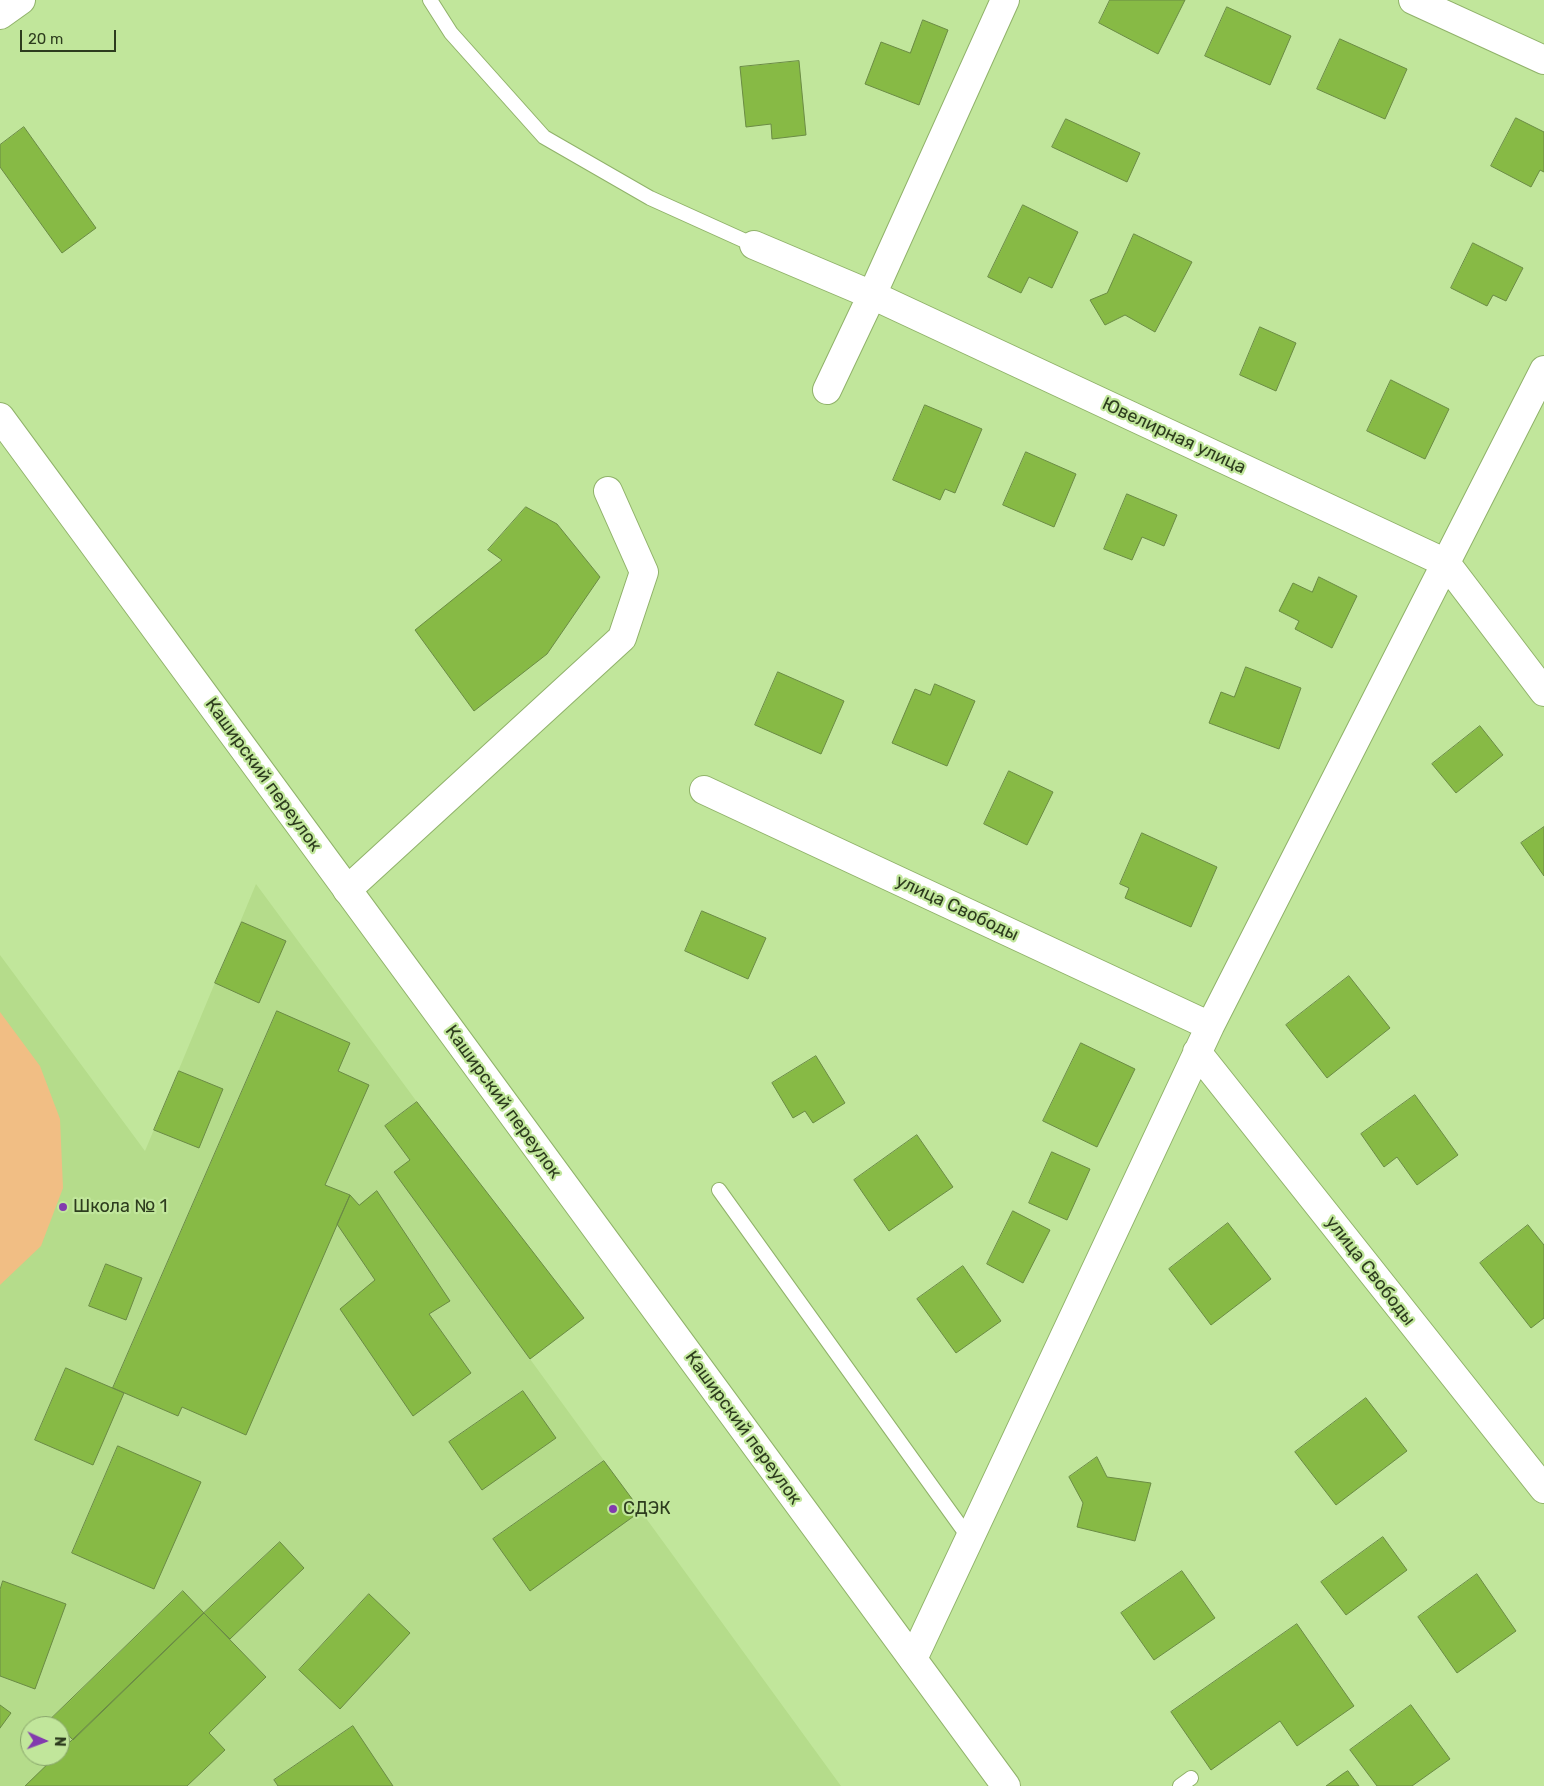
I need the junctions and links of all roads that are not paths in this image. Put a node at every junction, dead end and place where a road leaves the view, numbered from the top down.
1 (21, 0) edge
2 (430, 0) edge
3 (1005, 0) edge
4 (1413, 0) edge
5 (0, 15) edge
6 (1544, 60) edge
7 (754, 245) joint
8 (872, 295) junction
9 (1544, 370) edge
10 (826, 390) dead end
11 (0, 417) edge
12 (608, 491) dead end
13 (1446, 562) junction
14 (1544, 692) edge
15 (704, 790) dead end
16 (348, 890) junction
17 (1210, 1026) junction
18 (1197, 1052) junction
19 (719, 1190) dead end
20 (1544, 1489) edge
21 (969, 1538) junction
22 (913, 1659) junction
23 (1006, 1786) edge

1 - 5 street
2 - 7 lane
3 - 8 street
4 - 6 street
7 - 8 street, Ювелирная улица
8 - 10 street
8 - 13 street, Ювелирная улица
9 - 13 street
11 - 16 street, Каширский переулок
12 - 16 street
13 - 14 street, Ювелирная улица
13 - 17 street
15 - 17 street, улица Свободы
16 - 22 street, Каширский переулок
17 - 18 street
18 - 20 street, улица Свободы
18 - 21 street
19 - 21 lane
21 - 22 street
22 - 23 street, Каширский переулок

